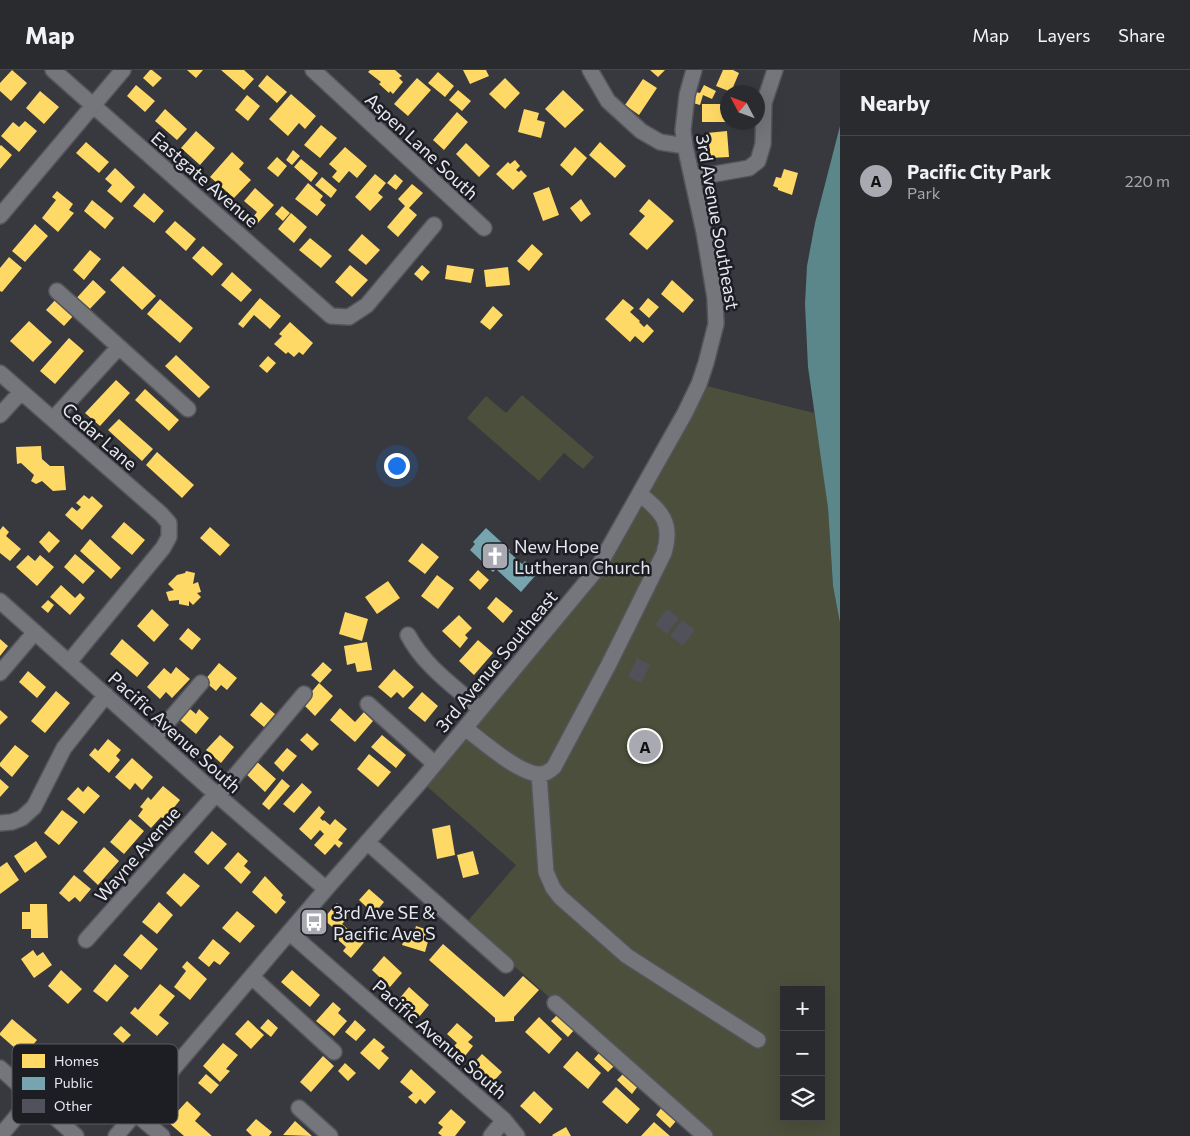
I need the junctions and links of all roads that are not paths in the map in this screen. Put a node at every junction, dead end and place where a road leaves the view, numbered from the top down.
1 (53, 70) edge
2 (123, 70) edge
3 (313, 70) edge
4 (590, 70) edge
5 (694, 70) edge
6 (775, 70) edge
7 (93, 105) junction
8 (685, 146) junction
9 (692, 178) junction
10 (0, 216) edge
11 (434, 225) dead end
12 (484, 228) dead end
13 (57, 291) dead end
14 (119, 347) junction
15 (0, 373) edge
16 (21, 392) junction
17 (188, 409) dead end
18 (0, 415) edge
19 (53, 419) junction
20 (640, 494) junction
21 (0, 601) edge
22 (35, 632) junction
23 (408, 635) dead end
24 (69, 662) junction
25 (0, 673) edge
26 (201, 683) dead end
27 (304, 694) dead end
28 (106, 695) junction
29 (368, 704) dead end
30 (480, 709) junction
31 (465, 728) junction
32 (154, 738) junction
33 (435, 764) junction
34 (539, 774) junction
35 (217, 795) junction
36 (0, 823) edge
37 (367, 842) junction
38 (326, 888) junction
39 (290, 933) junction
40 (86, 940) dead end
41 (506, 966) dead end
42 (252, 977) junction
43 (555, 1003) dead end
44 (758, 1040) dead end
45 (334, 1052) dead end
46 (178, 1063) edge
47 (0, 1068) edge
48 (12, 1079) edge
49 (299, 1108) dead end
50 (504, 1120) junction
51 (12, 1122) edge
52 (63, 1124) edge
53 (126, 1124) edge
54 (148, 1124) edge
55 (0, 1136) edge
56 (76, 1136) edge
57 (116, 1136) edge
58 (162, 1136) edge
59 (330, 1136) edge
60 (491, 1136) edge
61 (518, 1136) edge
62 (705, 1136) edge

1 - 7 street, Eastgate Avenue
2 - 7 street
3 - 12 street, Aspen Lane South
4 - 8 street
5 - 8 street, 3rd Avenue Southeast
6 - 9 street
7 - 10 street
7 - 11 street, Eastgate Avenue
8 - 9 street, 3rd Avenue Southeast
9 - 20 street, 3rd Avenue Southeast
13 - 14 street
14 - 17 street
14 - 19 street
15 - 16 street, Cedar Lane
16 - 18 street
16 - 19 street, Cedar Lane
19 - 24 street, Cedar Lane
20 - 30 street, 3rd Avenue Southeast
20 - 34 street
21 - 22 street, Pacific Avenue South
22 - 24 street, Pacific Avenue South
22 - 25 street
23 - 30 street
24 - 28 street, Pacific Avenue South
26 - 32 street
27 - 35 street, Wayne Avenue
28 - 32 street, Pacific Avenue South
28 - 36 street
29 - 33 street
30 - 31 street, 3rd Avenue Southeast
31 - 33 street, 3rd Avenue Southeast
31 - 34 street
32 - 35 street, Pacific Avenue South
33 - 37 street, 3rd Avenue Southeast
34 - 44 street
35 - 38 street, Pacific Avenue South
35 - 40 street, Wayne Avenue
37 - 38 street, 3rd Avenue Southeast
37 - 41 street
38 - 39 street, 3rd Avenue Southeast
39 - 42 street, 3rd Avenue Southeast
39 - 50 street, Pacific Avenue South
42 - 45 street
42 - 46 street, 3rd Avenue Southeast
43 - 62 street
47 - 48 street
49 - 59 street
50 - 60 street
50 - 61 street, Pacific Avenue South
51 - 55 street
52 - 56 street
53 - 57 street, 3rd Avenue Southeast
54 - 58 street

